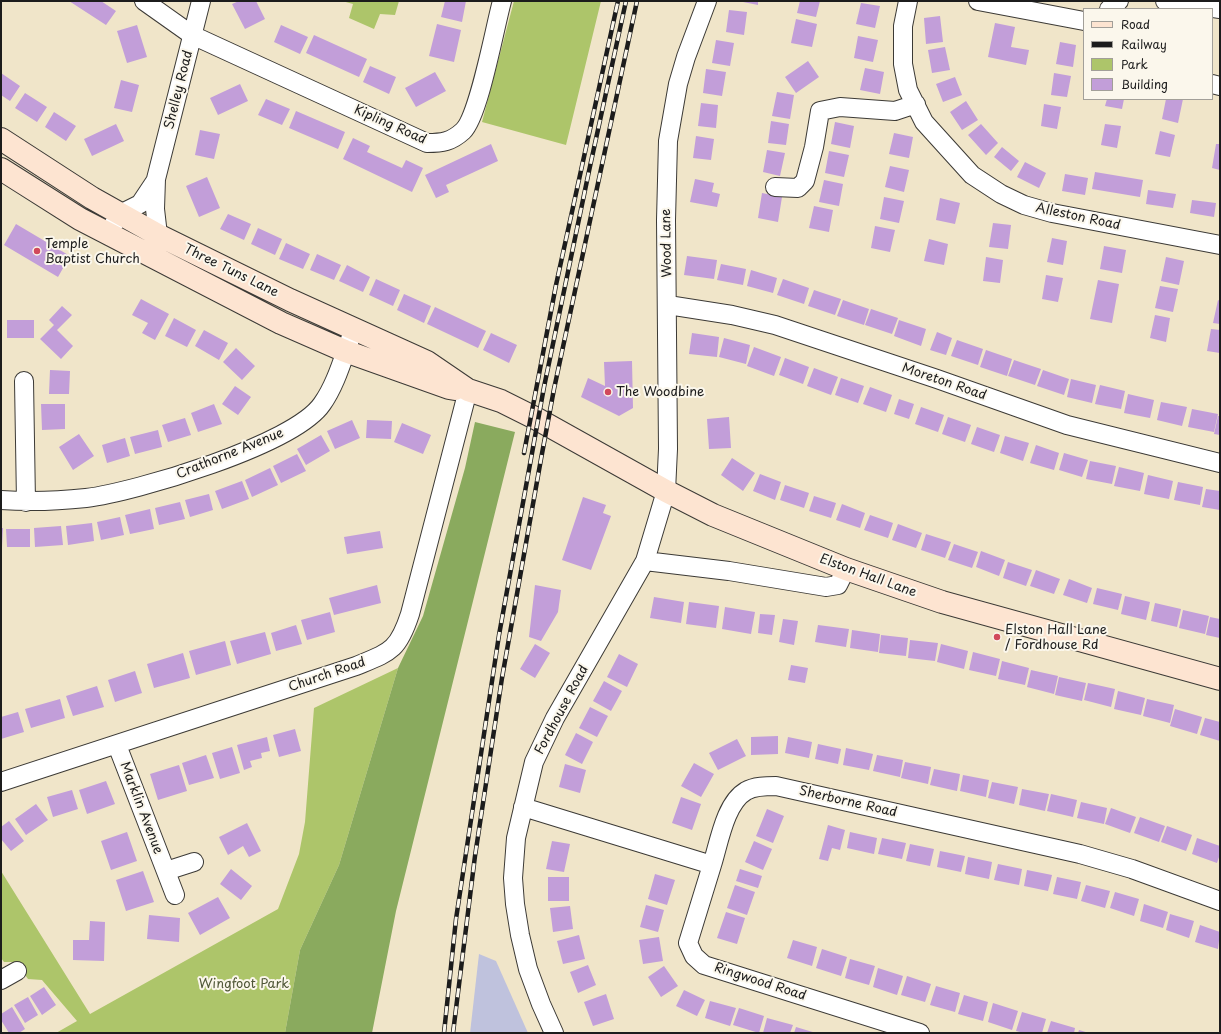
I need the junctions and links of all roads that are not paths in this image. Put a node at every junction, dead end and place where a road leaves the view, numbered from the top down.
1 (144, 1) edge
2 (201, 1) edge
3 (502, 1) edge
4 (707, 1) edge
5 (908, 1) edge
6 (978, 1) edge
7 (1119, 1) edge
8 (1165, 1) edge
9 (1110, 8) edge
10 (1220, 9) edge
11 (1083, 21) edge
12 (192, 35) junction
13 (916, 104) junction
14 (1, 139) edge
15 (1, 169) edge
16 (156, 179) junction
17 (776, 187) dead end
18 (120, 214) junction
19 (108, 233) junction
20 (158, 235) junction
21 (1220, 245) edge
22 (149, 254) junction
23 (668, 305) junction
24 (354, 330) junction
25 (346, 351) junction
26 (24, 381) dead end
27 (468, 390) junction
28 (537, 419) joint
29 (1220, 463) edge
30 (666, 492) junction
31 (1, 500) edge
32 (26, 502) junction
33 (645, 561) junction
34 (846, 569) junction
35 (1220, 679) edge
36 (117, 745) junction
37 (1, 782) edge
38 (522, 807) junction
39 (194, 862) dead end
40 (712, 865) junction
41 (166, 871) junction
42 (174, 895) dead end
43 (1220, 901) edge
44 (554, 1033) edge
45 (920, 1033) edge

1 - 12 street, Kipling Road
2 - 12 street, Shelley Road
3 - 12 street, Kipling Road
4 - 23 street, Wood Lane
5 - 13 street, Alleston Road
6 - 11 street
7 - 9 street
8 - 10 street
12 - 16 street, Shelley Road
13 - 17 street
13 - 21 street, Alleston Road
14 - 18 street, Three Tuns Lane
15 - 19 street, Three Tuns Lane
16 - 18 street, Shelley Road
16 - 20 street, Shelley Road
18 - 19 street
18 - 20 street, Three Tuns Lane
19 - 22 street, Three Tuns Lane
20 - 22 street
20 - 24 street, Three Tuns Lane
22 - 25 street, Three Tuns Lane
23 - 29 street, Moreton Road
23 - 30 street, Wood Lane
24 - 25 street, Crathorne Avenue
24 - 27 street, Three Tuns Lane
25 - 27 street, Three Tuns Lane
25 - 32 street, Crathorne Avenue
26 - 32 street
27 - 28 street, Three Tuns Lane
27 - 36 street, Church Road
28 - 30 street, Elston Hall Lane
30 - 33 street, Fordhouse Road
30 - 34 street, Elston Hall Lane
31 - 32 street, Crathorne Avenue
33 - 34 street
33 - 38 street, Fordhouse Road
34 - 35 street, Elston Hall Lane
36 - 37 street, Church Road
36 - 41 street, Marklin Avenue
38 - 40 street
38 - 44 street, Fordhouse Road
39 - 41 street, Marklin Avenue
40 - 43 street, Sherborne Road
40 - 45 street, Ringwood Road
41 - 42 street, Marklin Avenue

